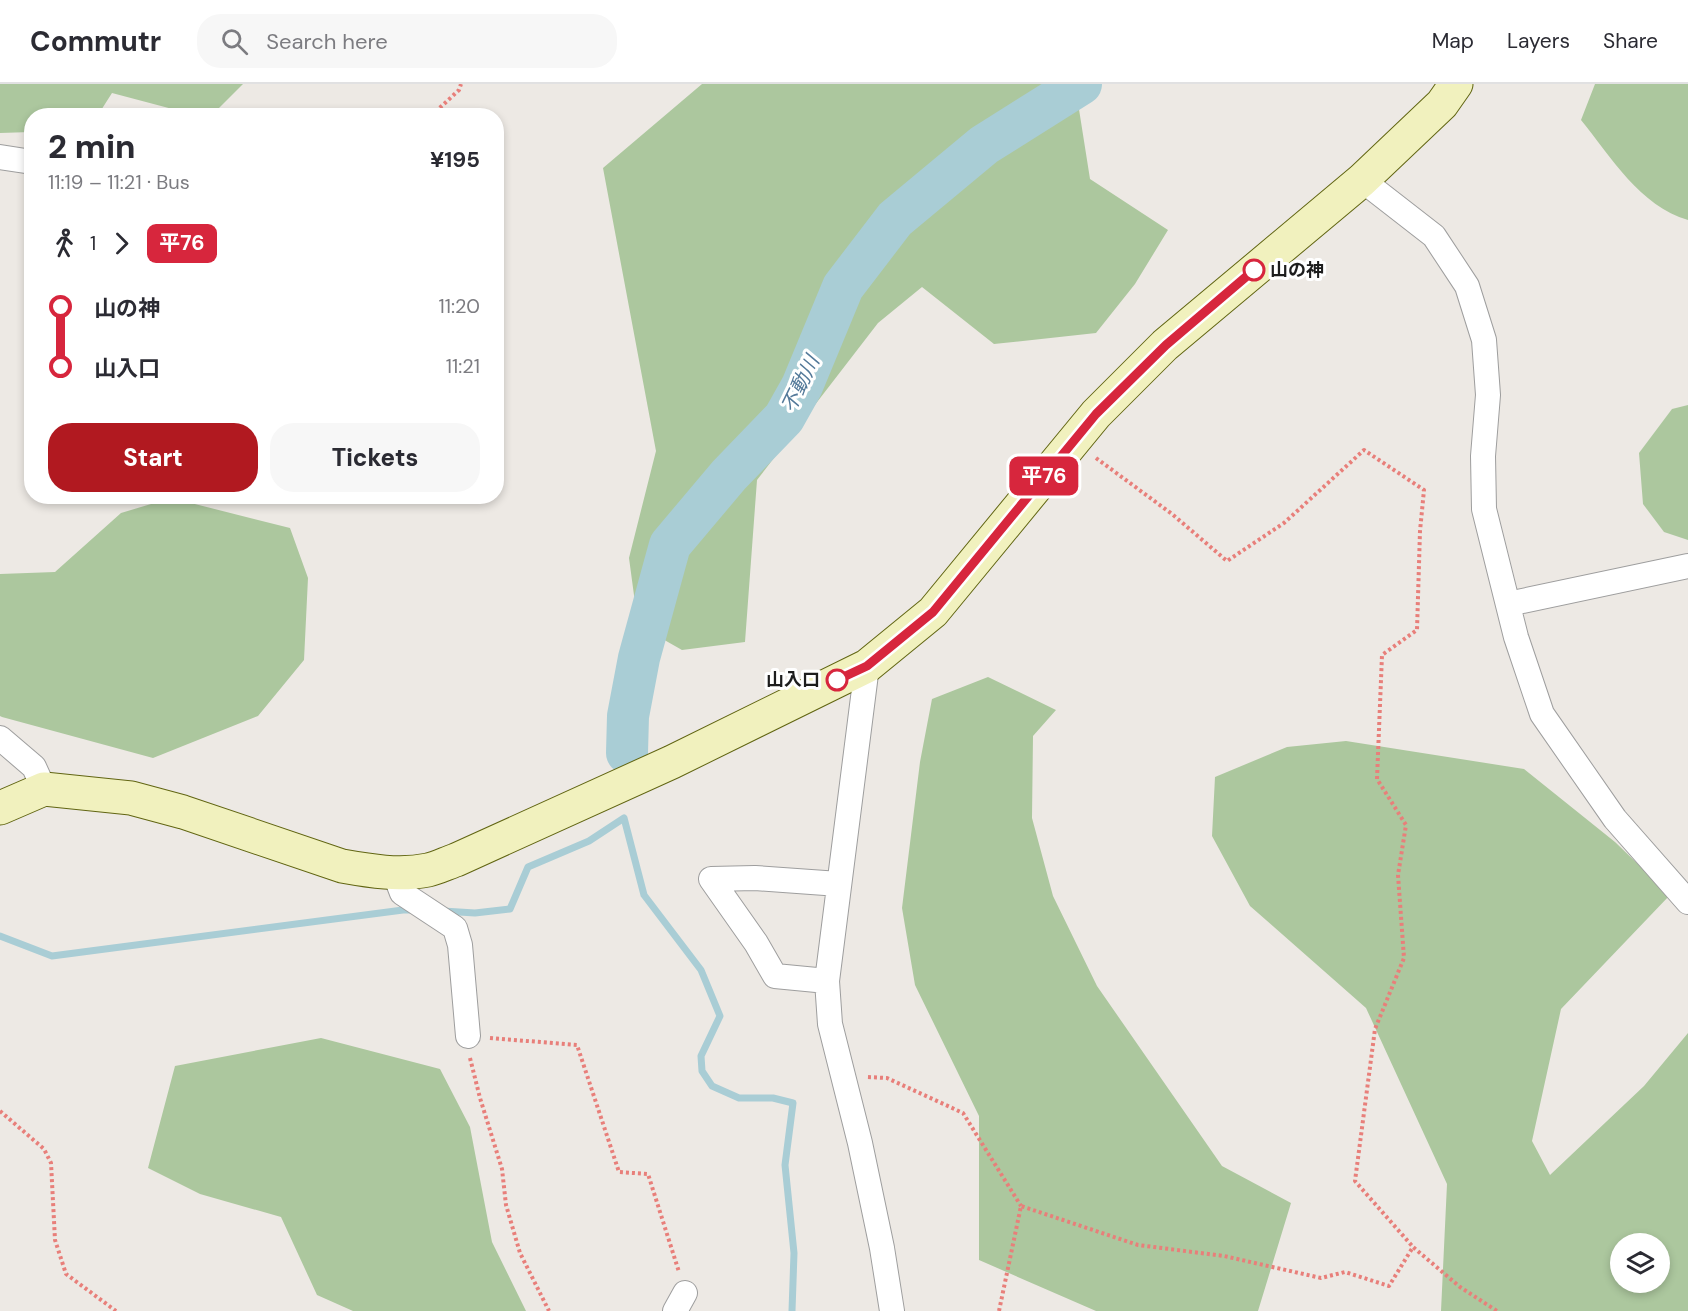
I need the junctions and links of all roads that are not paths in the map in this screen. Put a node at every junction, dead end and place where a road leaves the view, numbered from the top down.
1 (1456, 84) edge
2 (0, 157) edge
3 (24, 161) edge
4 (1362, 180) junction
5 (1688, 566) edge
6 (1508, 604) junction
7 (867, 666) junction
8 (0, 738) edge
9 (44, 789) junction
10 (0, 808) edge
11 (394, 872) junction
12 (840, 884) junction
13 (1688, 902) edge
14 (827, 981) junction
15 (468, 1036) road end
16 (892, 1311) edge

1 - 4 street
2 - 3 street
4 - 6 street
4 - 7 street
5 - 6 street
6 - 13 street
7 - 11 street
7 - 12 street
8 - 9 street
9 - 10 street
9 - 11 street
11 - 15 street
12 - 14 street
12 - 14 street
14 - 16 street

